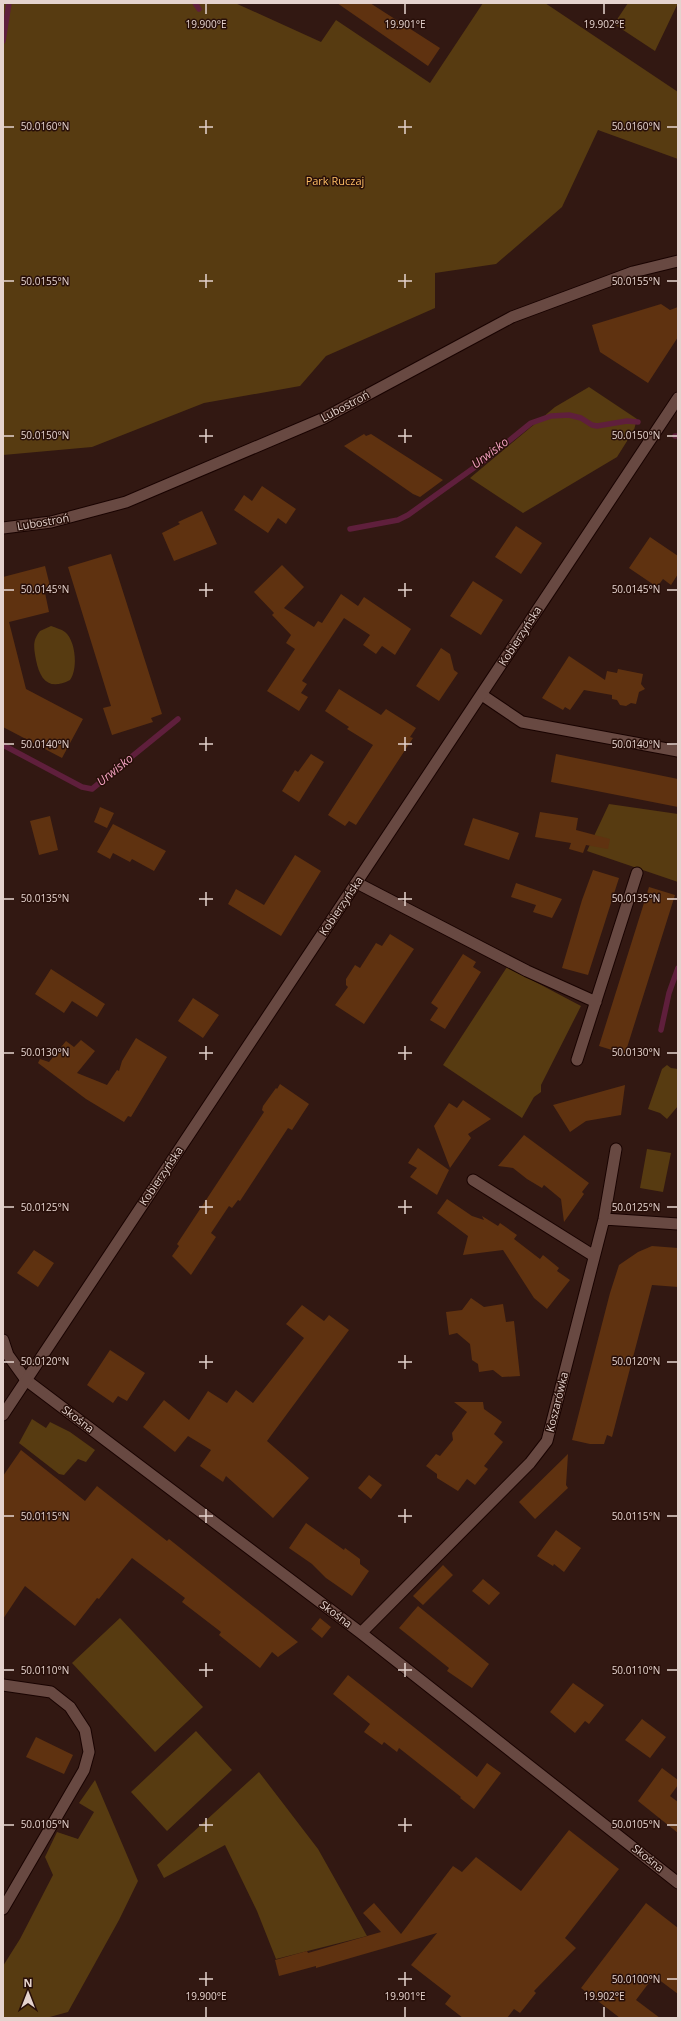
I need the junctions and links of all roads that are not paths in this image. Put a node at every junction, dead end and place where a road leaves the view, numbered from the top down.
1 (678, 261) edge
2 (678, 398) edge
3 (3, 528) edge
4 (482, 695) junction
5 (678, 752) edge
6 (636, 873) dead end
7 (357, 882) junction
8 (596, 1002) junction
9 (577, 1060) dead end
10 (616, 1149) dead end
11 (473, 1180) dead end
12 (604, 1219) junction
13 (678, 1224) edge
14 (594, 1256) junction
15 (3, 1340) edge
16 (26, 1380) junction
17 (3, 1415) edge
18 (361, 1633) junction
19 (3, 1685) edge
20 (678, 1883) edge
21 (3, 1909) edge

1 - 3 street, Lubostroń
2 - 4 street, Kobierzyńska
4 - 5 street
4 - 7 street, Kobierzyńska
6 - 8 street
7 - 8 street
7 - 16 street, Kobierzyńska
8 - 9 street
10 - 12 street, Koszarówka
11 - 14 street
12 - 13 street
12 - 14 street, Koszarówka
14 - 18 street, Koszarówka
15 - 16 street, Skośna
16 - 17 street, Kobierzyńska
16 - 18 street, Skośna
18 - 20 street, Skośna
19 - 21 street

